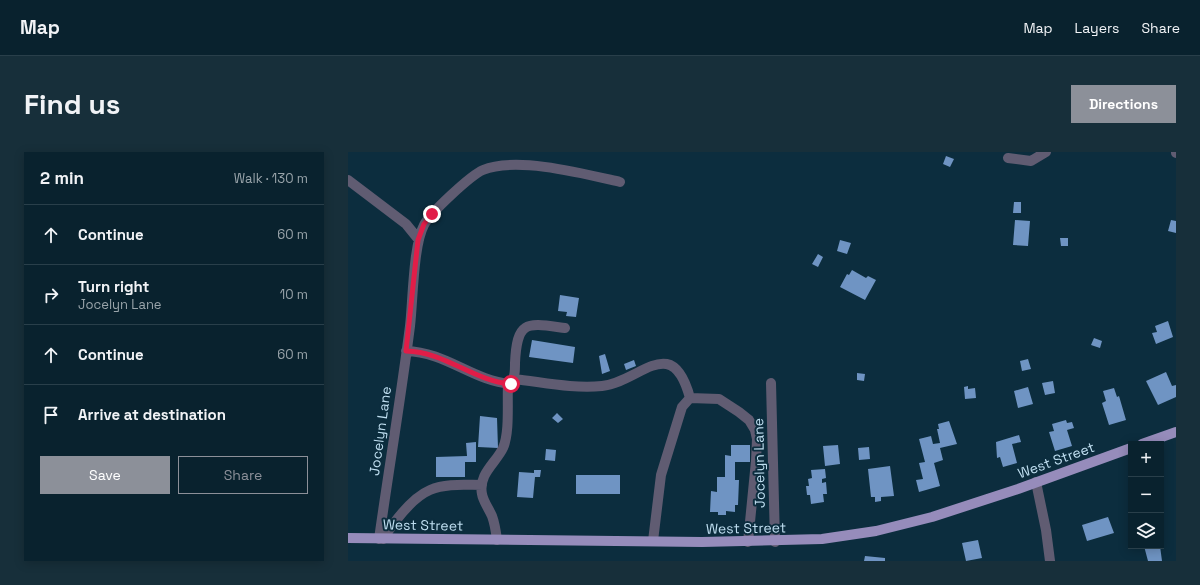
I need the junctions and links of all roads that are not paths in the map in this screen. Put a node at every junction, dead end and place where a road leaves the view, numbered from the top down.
1 (1046, 152) edge
2 (1008, 158) dead end
3 (348, 180) edge
4 (620, 182) dead end
5 (418, 240) junction
6 (565, 328) dead end
7 (406, 351) junction
8 (511, 381) junction
9 (771, 383) dead end
10 (690, 398) junction
11 (1176, 432) edge
12 (1150, 441) edge
13 (1128, 449) edge
14 (1036, 482) junction
15 (482, 485) junction
16 (348, 538) edge
17 (381, 539) junction
18 (497, 540) junction
19 (653, 542) junction
20 (748, 542) junction
21 (775, 542) junction
22 (1050, 561) edge

1 - 2 street
3 - 5 street
4 - 5 street, Jocelyn Lane
5 - 7 street, Jocelyn Lane
6 - 8 street
7 - 8 street
7 - 17 street, Jocelyn Lane
8 - 10 street
8 - 15 street
9 - 21 street, Jocelyn Lane
10 - 19 street
10 - 20 street
11 - 12 main road
13 - 14 main road, West Street
14 - 21 main road, West Street
14 - 22 street
15 - 17 street
15 - 18 street
16 - 17 main road, West Street
17 - 18 main road, West Street
18 - 19 main road, West Street
19 - 20 main road, West Street
20 - 21 main road, West Street

